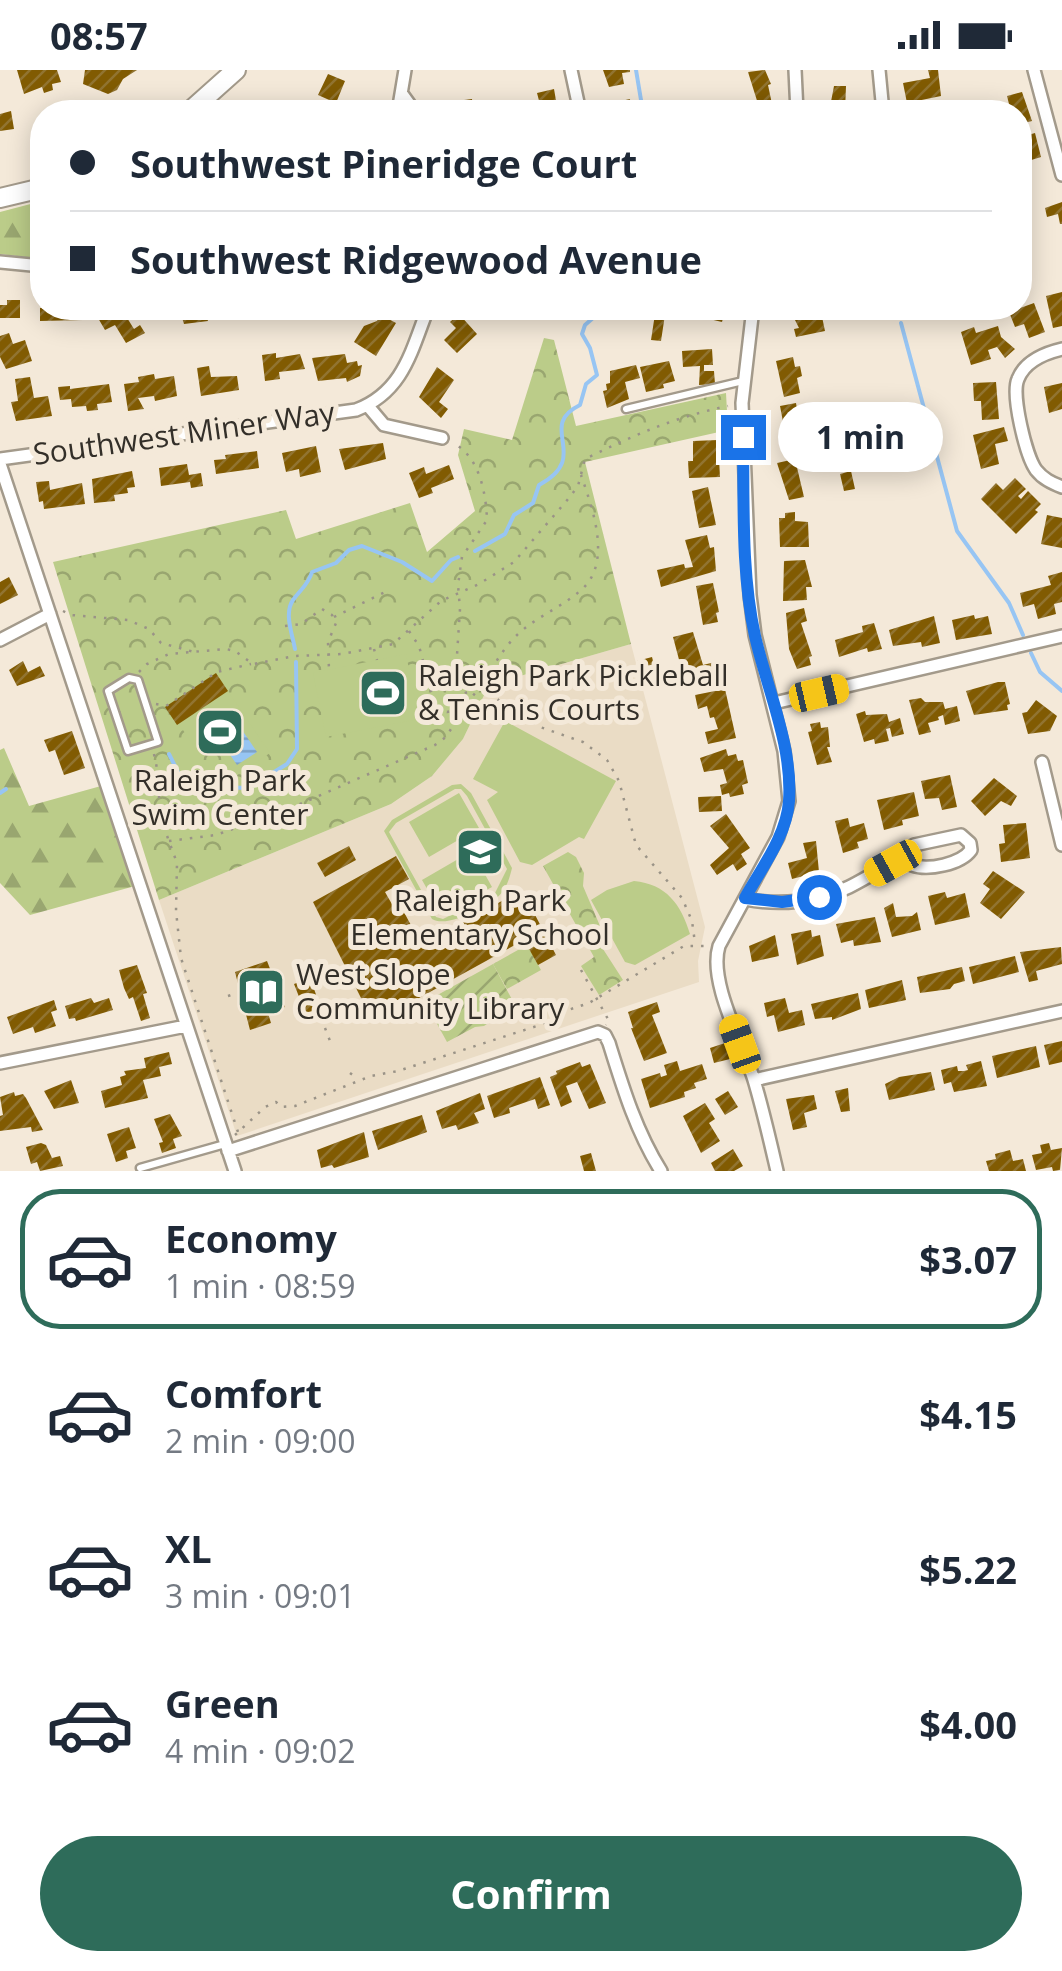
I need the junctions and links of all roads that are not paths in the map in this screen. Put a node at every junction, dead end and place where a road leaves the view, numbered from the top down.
1 (236, 70) edge
2 (405, 70) edge
3 (571, 70) edge
4 (794, 70) edge
5 (879, 70) edge
6 (1034, 70) edge
7 (402, 94) junction
8 (203, 100) edge
9 (401, 100) edge
10 (406, 100) edge
11 (577, 100) edge
12 (795, 100) edge
13 (882, 100) edge
14 (1062, 175) edge
15 (30, 191) edge
16 (0, 198) edge
17 (0, 262) edge
18 (30, 265) edge
19 (423, 320) edge
20 (751, 320) edge
21 (1062, 349) edge
22 (743, 381) junction
23 (368, 406) junction
24 (626, 409) dead end
25 (442, 438) road end
26 (0, 462) edge
27 (1062, 487) edge
28 (49, 610) junction
29 (1062, 636) edge
30 (0, 640) edge
31 (774, 702) junction
32 (150, 744) joint
33 (1042, 762) dead end
34 (1062, 845) edge
35 (908, 858) junction
36 (745, 898) junction
37 (1062, 1011) edge
38 (186, 1026) junction
39 (0, 1062) edge
40 (754, 1080) junction
41 (226, 1145) junction
42 (140, 1168) dead end
43 (235, 1171) edge
44 (661, 1171) edge
45 (777, 1171) edge

1 - 8 main road
2 - 7 street
3 - 11 street
4 - 12 street
5 - 13 street
6 - 14 street
7 - 9 street
7 - 10 street
15 - 16 main road
17 - 18 street
19 - 23 street, Southwest Miner Way
20 - 22 street
21 - 27 street
22 - 24 lane
22 - 31 street
23 - 25 street, Southwest Miner Way
23 - 26 street, Southwest Miner Way
26 - 28 street
28 - 30 street
28 - 38 street
29 - 31 street
31 - 36 street
32 - 32 lane
33 - 34 street
35 - 35 street
35 - 36 street
36 - 40 street
37 - 40 street
38 - 39 street
38 - 41 street
40 - 45 street
41 - 42 lane
41 - 43 street
41 - 44 street

